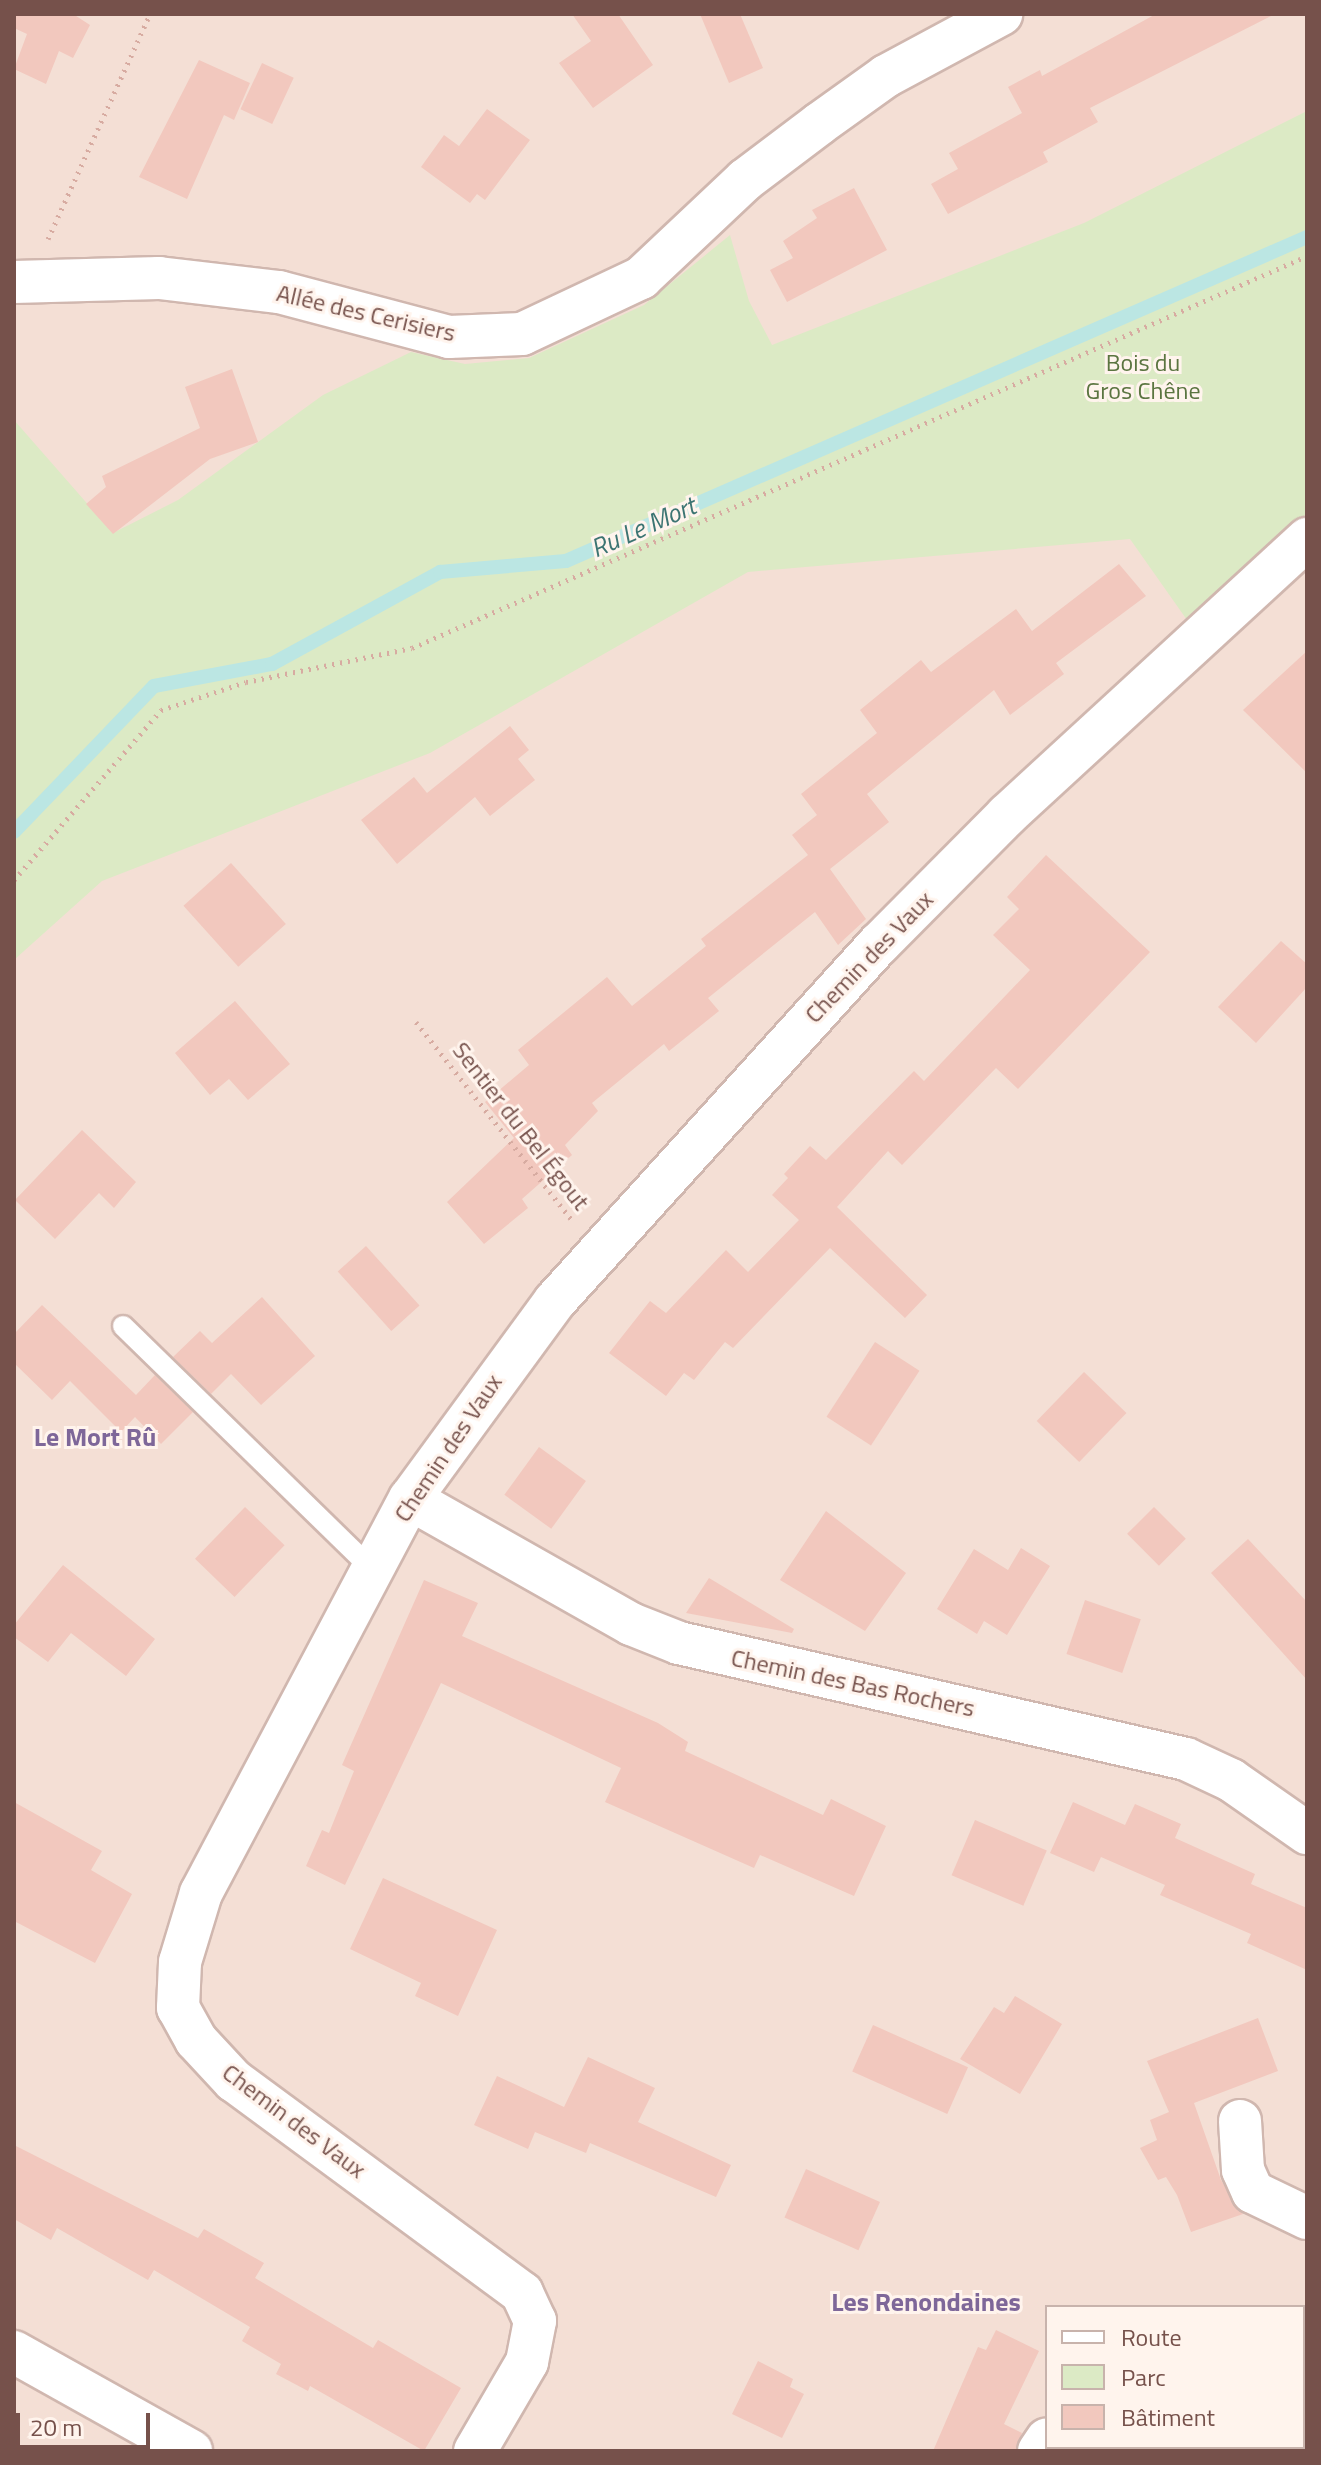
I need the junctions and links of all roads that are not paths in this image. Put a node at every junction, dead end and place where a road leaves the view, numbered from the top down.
1 (1001, 14) edge
2 (28, 281) edge
3 (1307, 539) edge
4 (123, 1326) dead end
5 (410, 1499) junction
6 (371, 1568) junction
7 (1307, 1833) edge
8 (1240, 2121) dead end
9 (1307, 2218) edge
10 (14, 2352) edge
11 (191, 2451) edge
12 (475, 2451) edge

1 - 2 street, Allée des Cerisiers
3 - 5 street, Chemin des Vaux
4 - 6 lane
5 - 6 street, Chemin des Vaux
5 - 7 street, Chemin des Bas Rochers
6 - 12 street, Chemin des Vaux
8 - 9 street
10 - 11 street

